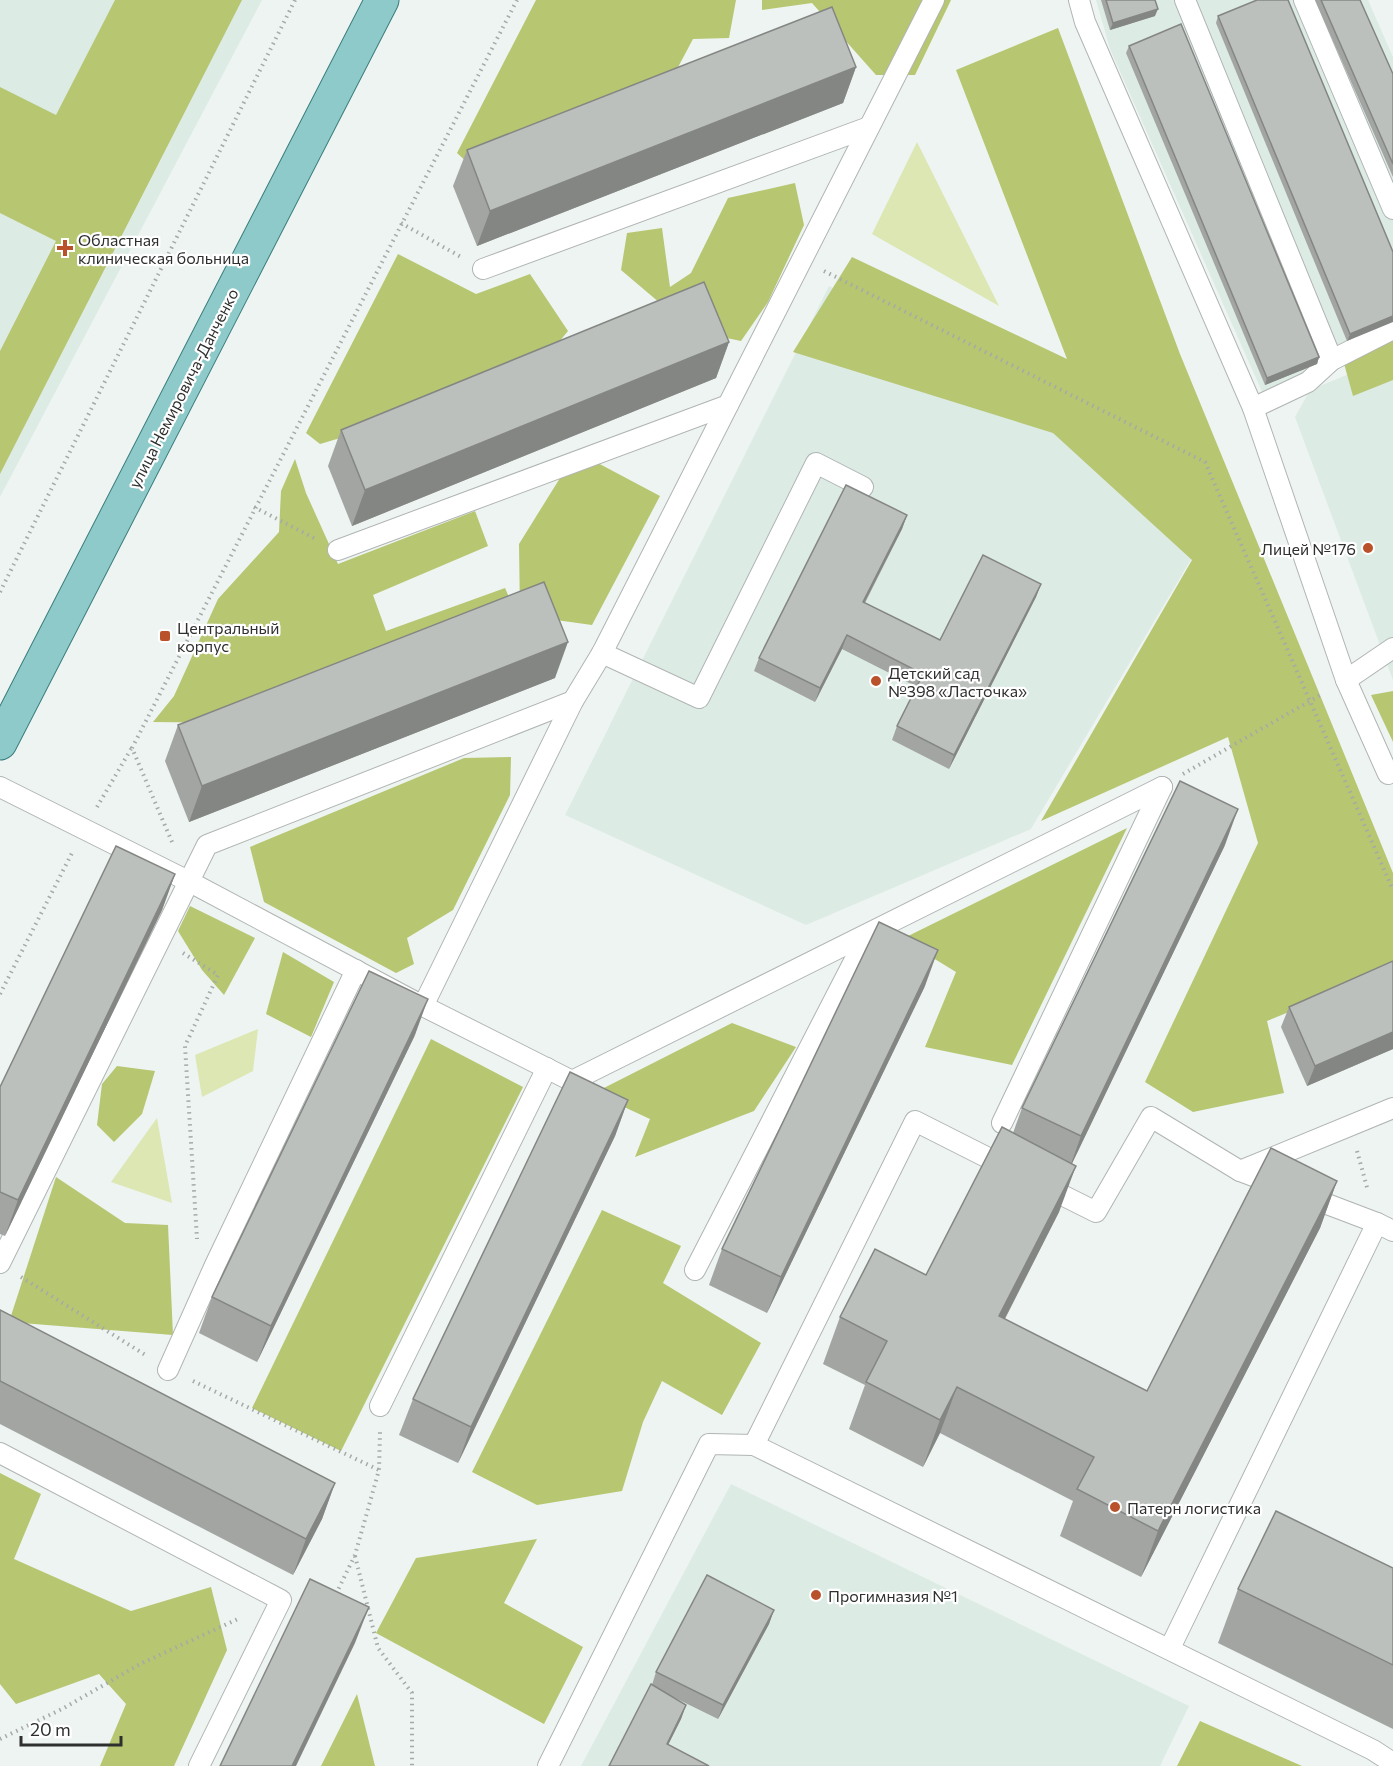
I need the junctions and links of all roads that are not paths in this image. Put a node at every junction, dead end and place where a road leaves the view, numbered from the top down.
1 (382, 0) edge
2 (934, 0) edge
3 (1079, 0) edge
4 (1185, 0) edge
5 (1304, 0) edge
6 (869, 127) junction
7 (1393, 209) edge
8 (483, 269) road end
9 (1393, 329) edge
10 (1332, 360) junction
11 (728, 405) junction
12 (1253, 408) junction
13 (863, 487) dead end
14 (338, 550) road end
15 (1393, 648) edge
16 (602, 653) junction
17 (1346, 680) junction
18 (573, 701) junction
19 (0, 743) edge
20 (1388, 774) dead end
21 (0, 787) edge
22 (190, 882) junction
23 (867, 936) junction
24 (356, 970) junction
25 (423, 1005) junction
26 (547, 1068) junction
27 (1393, 1108) edge
28 (1002, 1123) dead end
29 (1240, 1171) junction
30 (1385, 1227) edge
31 (0, 1263) edge
32 (695, 1270) dead end
33 (168, 1370) dead end
34 (380, 1407) dead end
35 (754, 1445) junction
36 (0, 1453) edge
37 (1170, 1648) junction
38 (1393, 1763) edge
39 (199, 1766) edge
40 (548, 1766) edge

1 - 19 main road, улица Немировича-Данченко
2 - 6 lane
3 - 12 lane
4 - 10 lane
5 - 7 lane
6 - 8 lane
6 - 11 lane
9 - 10 lane
10 - 12 lane
11 - 14 lane
11 - 16 lane
12 - 17 lane
13 - 16 lane
15 - 17 lane
16 - 18 lane
17 - 20 lane
18 - 22 lane
18 - 25 lane
21 - 22 lane
22 - 24 lane
22 - 31 lane
23 - 26 lane
23 - 28 lane
23 - 32 lane
24 - 25 lane
24 - 33 lane
25 - 26 lane
26 - 34 lane
27 - 29 lane
29 - 30 lane
29 - 35 lane
30 - 37 lane
35 - 37 lane
35 - 40 lane
36 - 39 lane
37 - 38 lane

